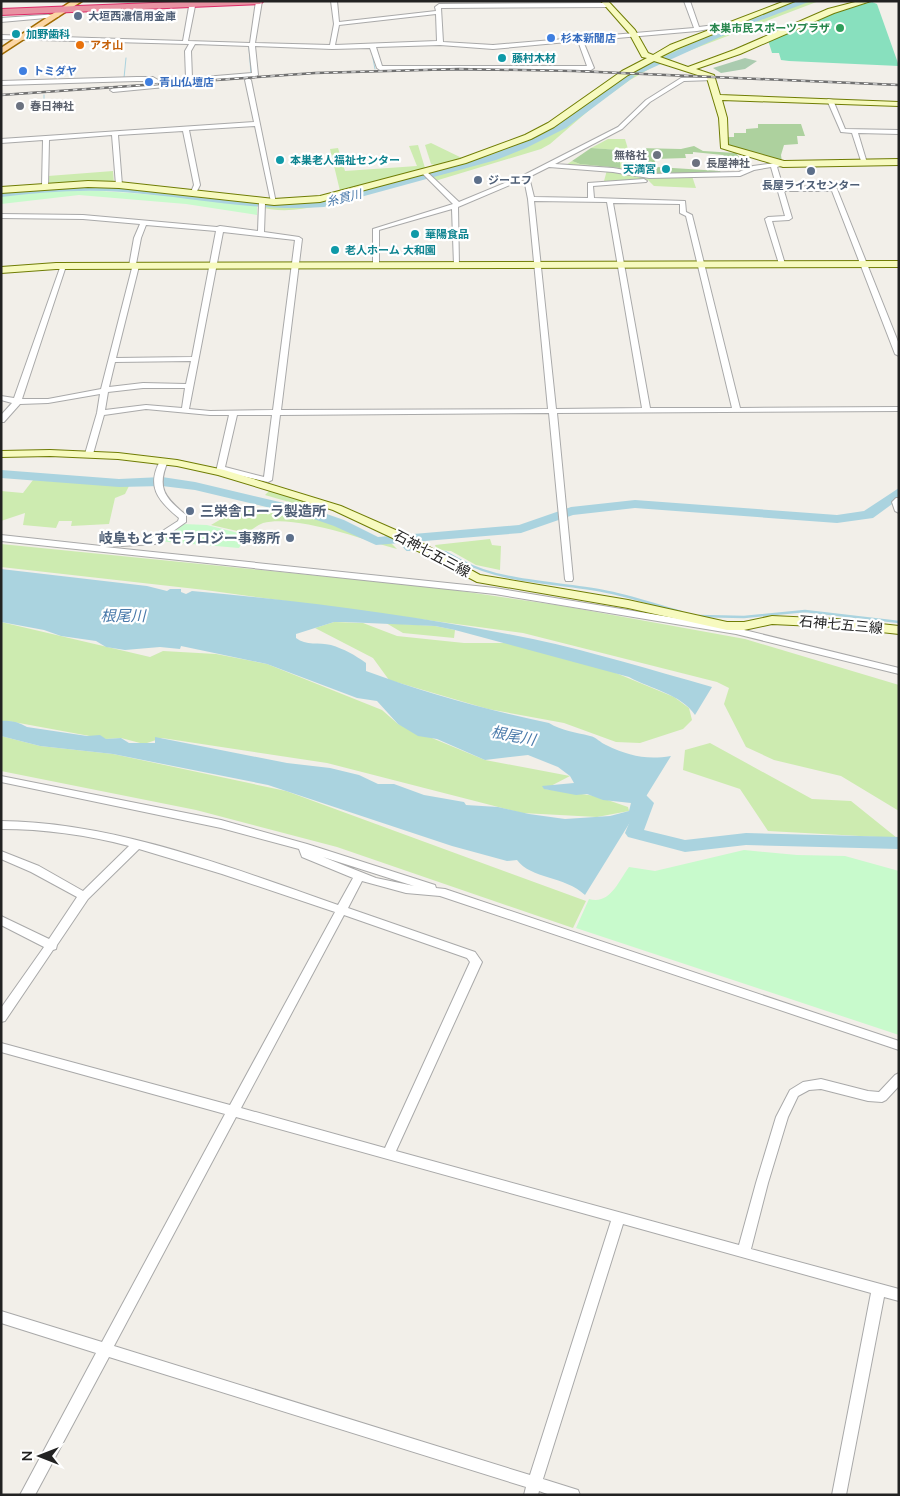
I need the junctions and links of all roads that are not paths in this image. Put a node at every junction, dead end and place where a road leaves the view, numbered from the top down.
1 (78, 1) edge
2 (260, 1) edge
3 (334, 1) edge
4 (687, 1) edge
5 (792, 1) edge
6 (868, 1) edge
7 (606, 2) edge
8 (193, 3) edge
9 (518, 3) edge
10 (132, 5) edge
11 (438, 6) edge
12 (25, 11) junction
13 (1, 12) edge
14 (60, 13) junction
15 (1, 19) edge
16 (337, 24) junction
17 (730, 25) junction
18 (697, 29) junction
19 (634, 36) junction
20 (1, 37) edge
21 (22, 38) junction
22 (580, 40) junction
23 (185, 43) junction
24 (440, 43) junction
25 (192, 44) junction
26 (252, 45) junction
27 (332, 47) junction
28 (373, 47) junction
29 (498, 47) junction
30 (1, 52) edge
31 (493, 53) dead end
32 (655, 58) junction
33 (556, 59) dead end
34 (490, 60) dead end
35 (497, 66) junction
36 (560, 68) junction
37 (690, 68) junction
38 (255, 75) junction
39 (711, 79) junction
40 (189, 80) junction
41 (248, 80) junction
42 (1, 83) edge
43 (113, 90) dead end
44 (718, 98) junction
45 (830, 100) junction
46 (899, 104) edge
47 (257, 124) junction
48 (186, 129) junction
49 (854, 131) junction
50 (899, 132) edge
51 (115, 134) junction
52 (46, 138) junction
53 (1, 141) edge
54 (899, 162) edge
55 (864, 163) junction
56 (783, 164) junction
57 (549, 165) junction
58 (774, 166) junction
59 (426, 174) junction
60 (526, 176) junction
61 (646, 181) dead end
62 (119, 185) junction
63 (45, 186) junction
64 (782, 189) junction
65 (1, 190) edge
66 (194, 192) junction
67 (531, 199) junction
68 (591, 199) junction
69 (274, 202) junction
70 (610, 202) junction
71 (261, 204) junction
72 (456, 206) junction
73 (1, 216) edge
74 (144, 222) junction
75 (220, 228) junction
76 (262, 234) junction
77 (619, 264) junction
78 (700, 264) junction
79 (782, 264) junction
80 (863, 264) junction
81 (899, 264) edge
82 (376, 265) junction
83 (457, 265) junction
84 (538, 265) junction
85 (63, 266) junction
86 (134, 266) junction
87 (213, 266) junction
88 (295, 266) junction
89 (1, 270) edge
90 (899, 354) edge
91 (195, 359) junction
92 (112, 360) junction
93 (189, 386) junction
94 (104, 391) junction
95 (1, 398) edge
96 (17, 402) junction
97 (736, 409) junction
98 (899, 409) edge
99 (646, 410) junction
100 (185, 411) junction
101 (552, 411) junction
102 (234, 412) junction
103 (277, 412) junction
104 (101, 413) junction
105 (1, 420) edge
106 (1, 454) edge
107 (89, 454) junction
108 (164, 462) junction
109 (222, 470) junction
110 (899, 500) edge
111 (899, 511) edge
112 (1, 532) edge
113 (1, 538) edge
114 (569, 580) dead end
115 (899, 630) edge
116 (899, 671) edge
117 (1, 779) edge
118 (27, 784) junction
119 (1, 786) edge
120 (1, 825) edge
121 (137, 845) junction
122 (302, 847) junction
123 (1, 855) edge
124 (359, 877) junction
125 (441, 892) junction
126 (84, 896) junction
127 (342, 912) junction
128 (1, 920) edge
129 (52, 946) junction
130 (1, 1018) edge
131 (899, 1046) edge
132 (1, 1048) edge
133 (899, 1078) edge
134 (234, 1112) junction
135 (388, 1154) junction
136 (619, 1218) junction
137 (744, 1252) junction
138 (878, 1289) junction
139 (899, 1295) edge
140 (1, 1317) edge
141 (105, 1350) junction
142 (533, 1489) edge
143 (27, 1495) edge
144 (572, 1495) edge
145 (839, 1495) edge

1 - 14 main road
2 - 8 highway
2 - 26 street
3 - 16 street
4 - 18 street
5 - 17 street
6 - 37 street
7 - 9 street
7 - 19 street
8 - 10 highway
8 - 23 street
9 - 11 street
10 - 14 highway
11 - 16 street
11 - 24 street
12 - 13 highway
12 - 14 highway
12 - 15 street
14 - 15 street
14 - 21 main road
16 - 27 street
17 - 18 street
17 - 32 street
18 - 19 street
19 - 22 street
19 - 32 street
20 - 21 street
21 - 23 street
21 - 30 main road
22 - 29 street
22 - 36 street
23 - 25 street
24 - 28 street
24 - 29 street
25 - 26 street
25 - 40 street
26 - 27 street
26 - 38 street
27 - 28 street
28 - 35 street
29 - 31 street
32 - 37 street
32 - 59 street
33 - 36 street
34 - 35 street
35 - 36 street
37 - 39 street
38 - 40 street
38 - 41 street
39 - 44 street
39 - 57 street
40 - 42 street
41 - 43 street
41 - 47 street
44 - 45 street
44 - 56 street
45 - 46 street
45 - 49 street
47 - 48 street
47 - 69 street
48 - 51 street
48 - 66 street
49 - 50 street
49 - 55 street
51 - 52 street
51 - 62 street
52 - 53 street
52 - 63 street
54 - 55 street
55 - 56 street
56 - 58 street
57 - 58 street
57 - 60 street
58 - 64 street
59 - 69 street
59 - 72 street
60 - 67 street
60 - 72 street
61 - 68 street
62 - 63 street
62 - 66 street
63 - 65 street
64 - 79 street
64 - 80 street
66 - 71 street
67 - 68 street
67 - 84 street
68 - 70 street
69 - 71 street
70 - 77 street
70 - 78 street
71 - 76 street
72 - 82 street
72 - 83 street
73 - 74 street
74 - 75 street
74 - 86 street
75 - 76 street
75 - 87 street
76 - 88 street
77 - 78 street
77 - 84 street
77 - 99 street
78 - 79 street
78 - 97 street
79 - 80 street
80 - 81 street
80 - 90 street
82 - 83 street
82 - 88 street
83 - 84 street
84 - 101 street
85 - 86 street
85 - 89 street
85 - 96 street
86 - 87 street
86 - 92 street
87 - 88 street
87 - 91 street
88 - 103 street
91 - 92 street
91 - 93 street
92 - 94 street
93 - 94 street
93 - 100 street
94 - 96 street
94 - 104 street
95 - 96 street
96 - 105 street
97 - 98 street
97 - 99 street
99 - 101 street
100 - 102 street
100 - 104 street
101 - 103 street
101 - 114 street
102 - 103 street
102 - 109 street
103 - 109 street
104 - 107 street
106 - 107 street, 石神七五三線
107 - 108 street, 石神七五三線
108 - 109 street, 石神七五三線
108 - 112 street
109 - 115 street, 石神七五三線
110 - 111 street
113 - 116 street
117 - 118 street
118 - 119 street
118 - 122 street
120 - 121 street
121 - 126 street
121 - 127 street
122 - 124 street
122 - 125 street
123 - 126 street
124 - 125 street
124 - 127 street
125 - 131 street
126 - 129 street
127 - 134 street
127 - 135 street
128 - 129 street
129 - 130 street
132 - 134 street
133 - 137 street
134 - 135 street
134 - 141 street
135 - 136 street
136 - 137 street
136 - 142 street
137 - 138 street
138 - 139 street
138 - 145 street
140 - 141 street
141 - 142 street
141 - 143 street
142 - 144 street

